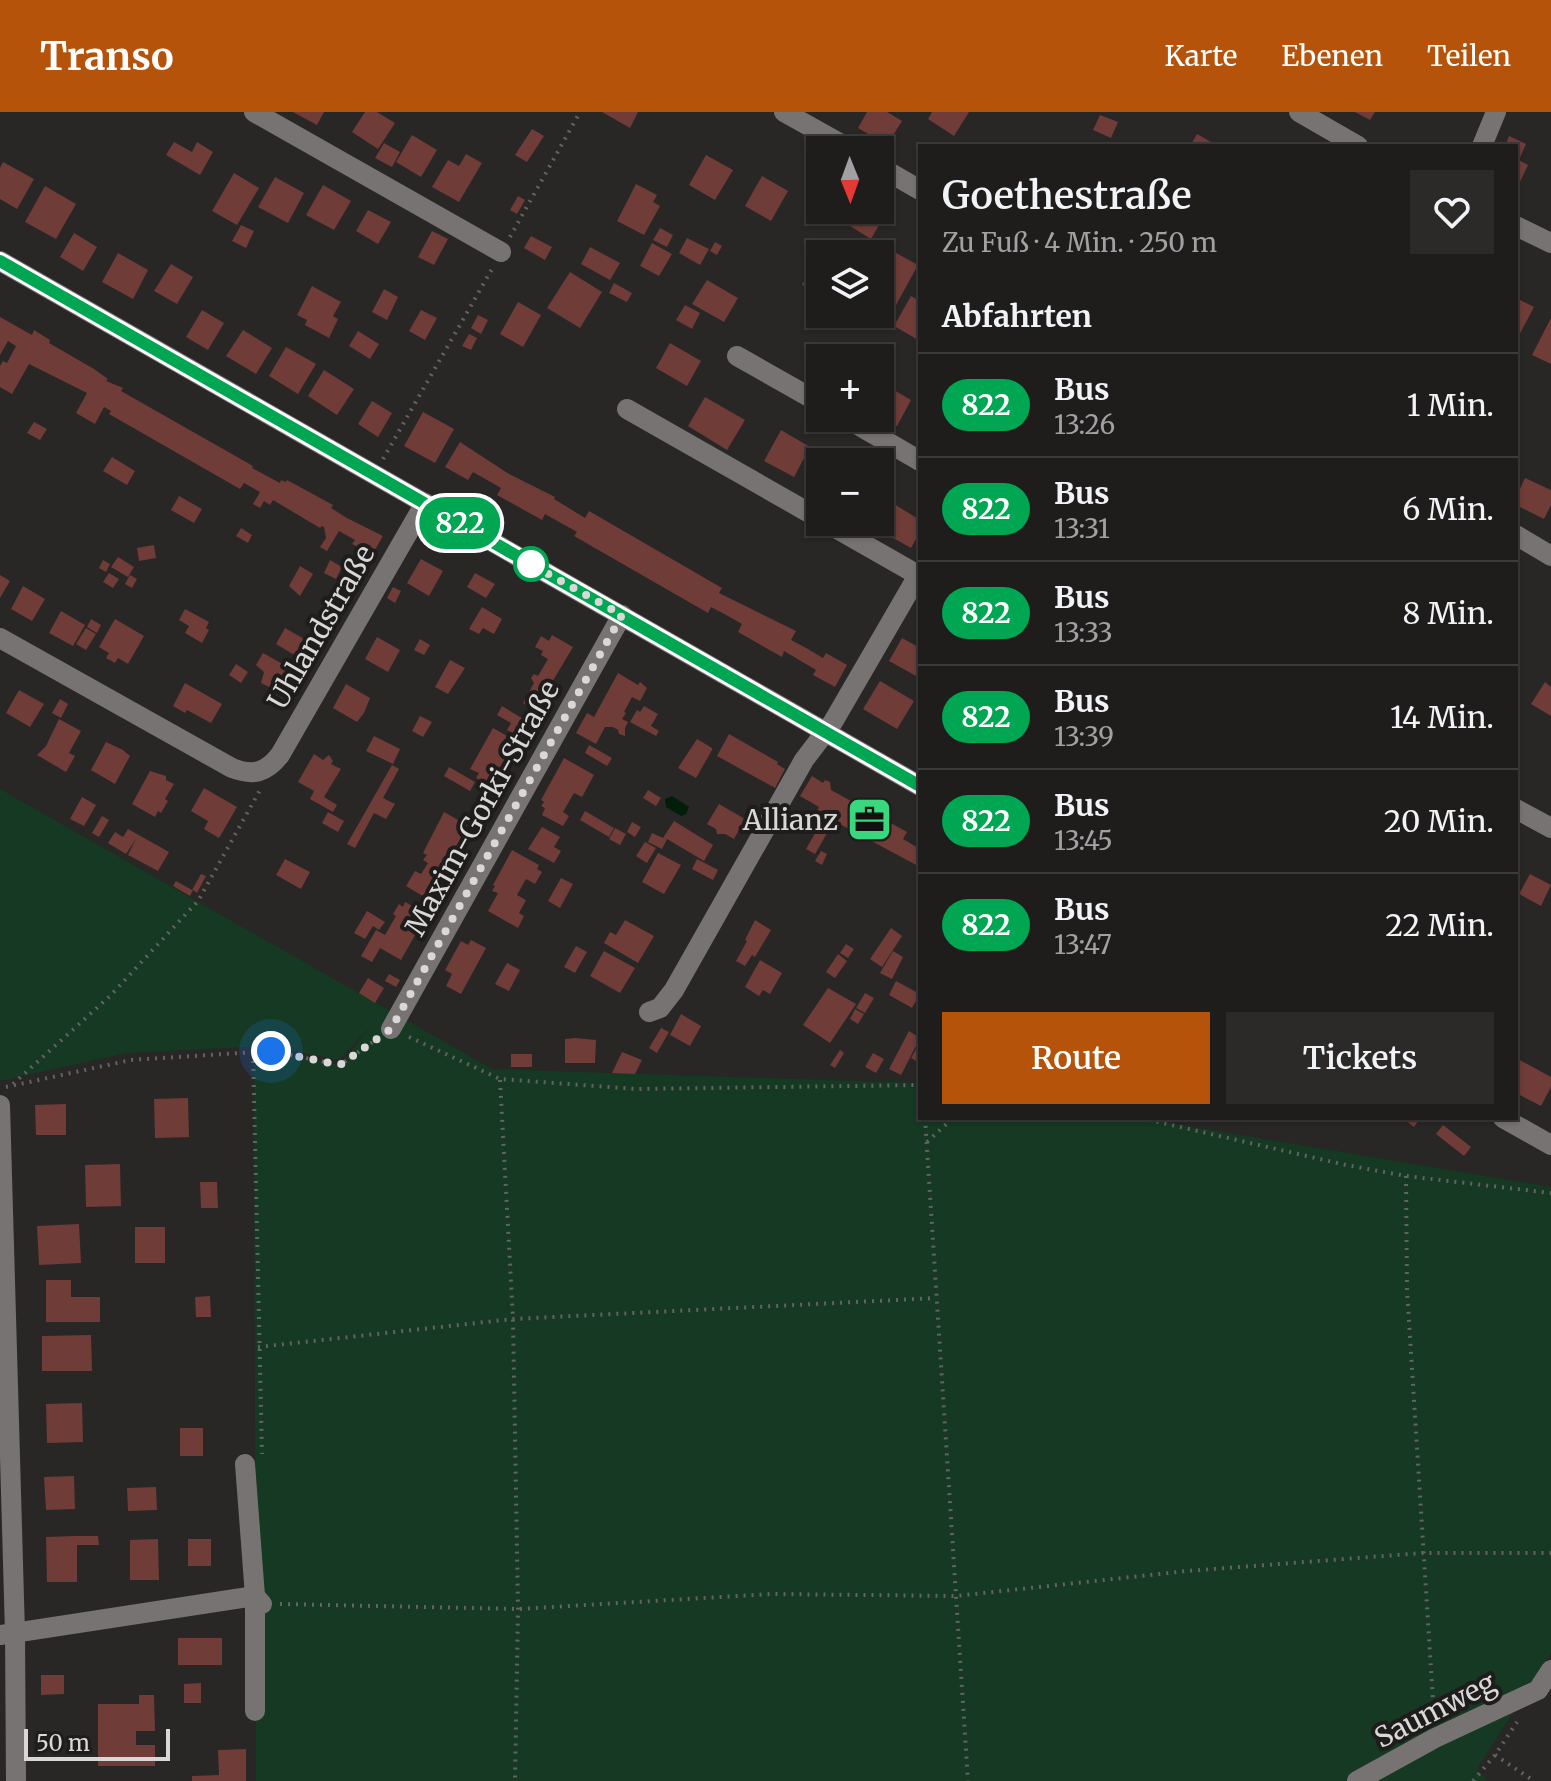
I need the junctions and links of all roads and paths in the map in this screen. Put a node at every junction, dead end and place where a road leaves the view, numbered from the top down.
1 (254, 112) edge
2 (580, 112) edge
3 (784, 112) edge
4 (1299, 112) edge
5 (1496, 112) edge
6 (827, 136) edge
7 (1355, 144) edge
8 (1483, 144) edge
9 (894, 175) edge
10 (918, 189) edge
11 (520, 218) dead end
12 (1518, 227) edge
13 (1551, 243) edge
14 (501, 252) dead end
15 (0, 261) edge
16 (483, 284) dead end
17 (737, 356) dead end
18 (806, 395) edge
19 (627, 409) dead end
20 (870, 432) edge
21 (918, 460) edge
22 (374, 475) junction
23 (425, 503) junction
24 (806, 512) edge
25 (849, 536) edge
26 (1518, 536) edge
27 (1551, 556) edge
28 (918, 573) edge
29 (918, 576) edge
30 (622, 615) junction
31 (0, 638) edge
32 (825, 733) junction
33 (260, 772) junction
34 (918, 785) edge
35 (1518, 810) edge
36 (1551, 828) edge
37 (649, 1012) dead end
38 (391, 1029) junction
39 (253, 1053) junction
40 (500, 1079) junction
41 (918, 1085) edge
42 (12, 1086) junction
43 (0, 1088) edge
44 (0, 1105) edge
45 (925, 1120) edge
46 (951, 1120) edge
47 (1150, 1120) edge
48 (1507, 1120) edge
49 (927, 1142) junction
50 (1551, 1145) edge
51 (1406, 1176) junction
52 (1551, 1193) edge
53 (936, 1298) junction
54 (513, 1319) junction
55 (258, 1347) junction
56 (245, 1464) joint
57 (1423, 1553) junction
58 (1551, 1553) edge
59 (956, 1596) junction
60 (258, 1600) junction
61 (518, 1609) junction
62 (8, 1634) edge
63 (1551, 1670) edge
64 (1538, 1690) junction
65 (255, 1711) dead end
66 (1435, 1738) junction
67 (1495, 1755) junction
68 (16, 1781) edge
69 (515, 1781) edge
70 (968, 1781) edge
71 (1357, 1781) edge
72 (1473, 1781) edge
73 (1534, 1781) edge

1 - 14 street
2 - 11 path
3 - 6 street
4 - 7 street
5 - 8 street
9 - 10 street
12 - 13 street
15 - 22 street
16 - 22 path
17 - 18 street
19 - 24 street
20 - 21 street
22 - 23 street
23 - 30 street
23 - 33 street, Uhlandstraße
25 - 28 street
26 - 27 street
29 - 32 street
30 - 32 street
30 - 38 street, Maxim-Gorki-Straße
31 - 33 street
32 - 34 street
32 - 37 street
33 - 42 path
35 - 36 street
38 - 39 path
38 - 40 path
39 - 42 path
39 - 55 path
40 - 41 path
40 - 54 path
42 - 43 path
44 - 62 street
45 - 49 path
46 - 49 path
47 - 51 path
48 - 50 street
49 - 53 path
51 - 52 path
51 - 57 path
53 - 54 path
53 - 59 path
54 - 55 path
54 - 61 path
55 - 56 path
56 - 60 street
57 - 58 path
57 - 59 path
57 - 66 path
59 - 61 path
59 - 70 path
60 - 61 path
60 - 62 street
60 - 65 street
61 - 69 path
62 - 68 street
63 - 64 street
64 - 66 street, Saumweg
64 - 67 path
66 - 71 street, Saumweg
67 - 72 path
67 - 73 path

